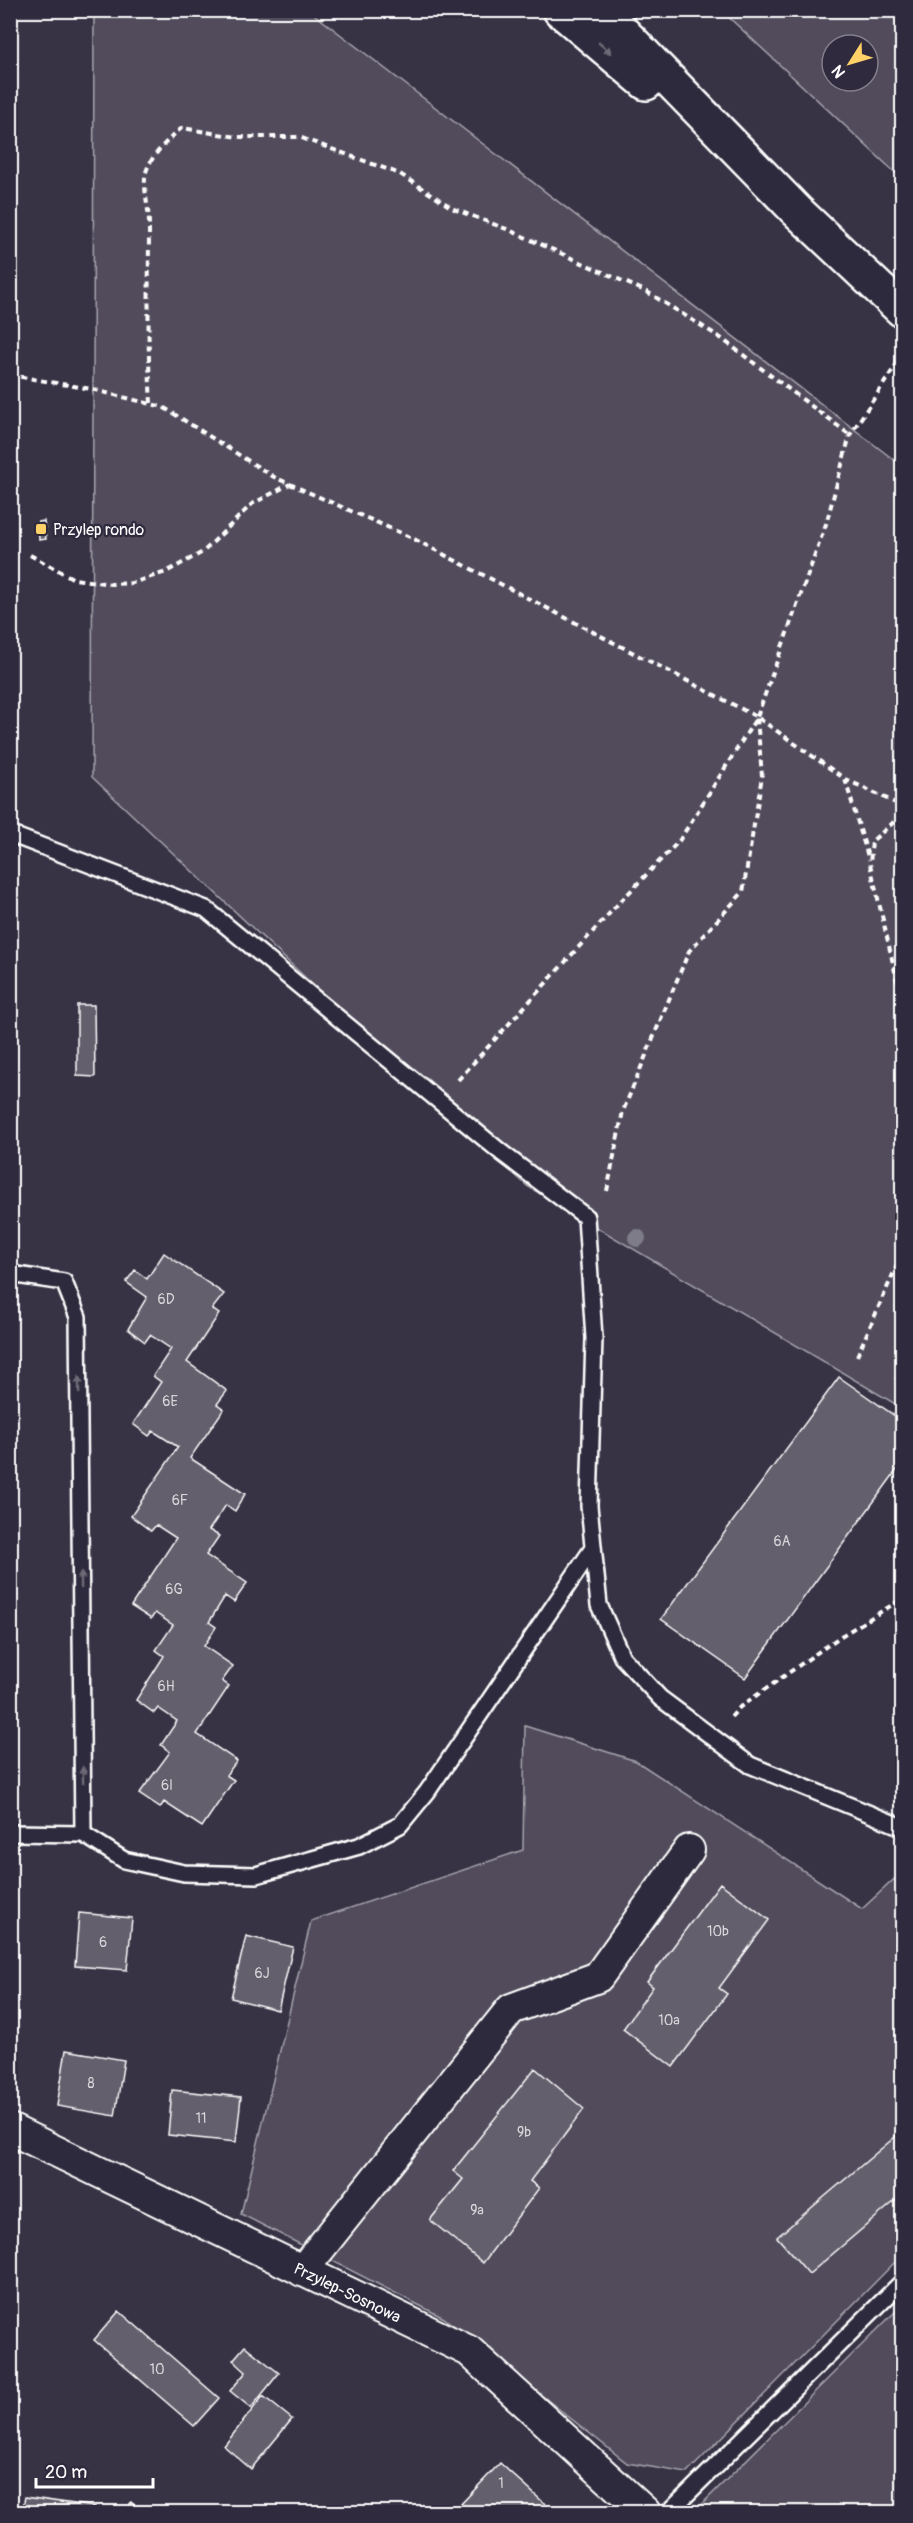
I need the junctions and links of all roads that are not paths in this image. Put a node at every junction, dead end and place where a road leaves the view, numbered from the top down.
1 (560, 10) edge
2 (601, 10) edge
3 (797, 211) junction
4 (903, 310) edge
5 (10, 834) edge
6 (10, 1274) edge
7 (593, 1548) junction
8 (903, 1827) edge
9 (10, 1833) edge
10 (83, 1834) junction
11 (689, 1850) dead end
12 (10, 2129) edge
13 (302, 2271) junction
14 (903, 2282) edge
15 (645, 2512) edge
16 (669, 2512) edge

1 -> 3 main road
2 - 3 main road
3 - 4 main road
5 - 7 lane
10 -> 6 lane
7 - 8 lane
7 - 10 lane
9 - 10 lane
11 - 13 street
12 - 13 street, Przylep-Sosnowa
13 - 15 street, Przylep-Sosnowa
14 - 16 lane

